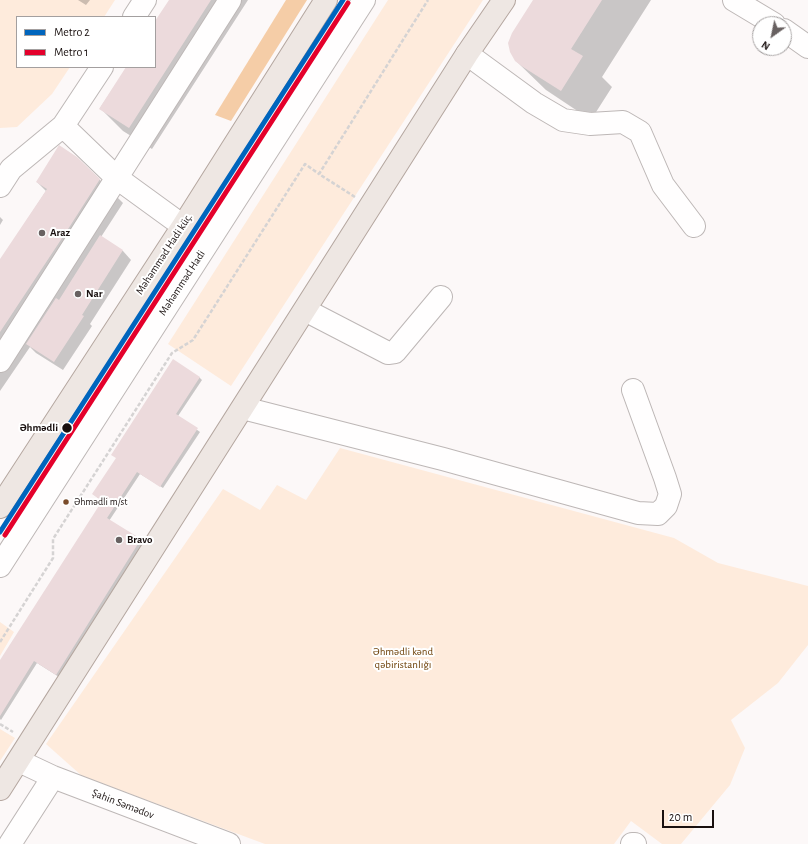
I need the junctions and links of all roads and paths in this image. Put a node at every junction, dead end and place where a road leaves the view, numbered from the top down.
1 (145, 0) edge
2 (230, 0) edge
3 (326, 0) edge
4 (364, 0) edge
5 (428, 0) edge
6 (504, 0) edge
7 (734, 0) edge
8 (135, 16) edge
9 (761, 16) edge
10 (792, 36) edge
11 (808, 47) edge
12 (467, 54) junction
13 (101, 68) edge
14 (63, 126) junction
15 (4, 174) edge
16 (319, 174) junction
17 (117, 178) junction
18 (370, 207) junction
19 (183, 226) junction
20 (694, 226) dead end
21 (441, 297) dead end
22 (305, 310) junction
23 (0, 361) edge
24 (633, 390) dead end
25 (243, 408) junction
26 (1, 504) edge
27 (0, 566) edge
28 (0, 642) edge
29 (19, 761) junction
30 (53, 777) junction
31 (0, 789) edge
32 (10, 844) edge
33 (229, 844) edge
34 (632, 844) edge
35 (635, 844) edge

1 - 8 street
2 - 17 street
3 - 19 main road, Məhəmməd Hadi küç.
4 - 27 street, Məhəmməd Hadi
5 - 16 path
6 - 12 main road
7 - 9 street
10 - 11 street
12 - 18 main road
12 - 20 street
13 - 14 street
14 - 15 street
14 - 17 street
16 - 18 path
16 - 28 path
17 - 19 street
17 - 23 street
18 - 22 main road
19 - 26 main road, Məhəmməd Hadi küç.
21 - 22 street
22 - 25 main road
24 - 25 street
25 - 29 main road
29 - 30 street, Şahin Səmədov
29 - 31 main road
30 - 32 street
30 - 33 street, Şahin Səmədov
34 - 35 street

